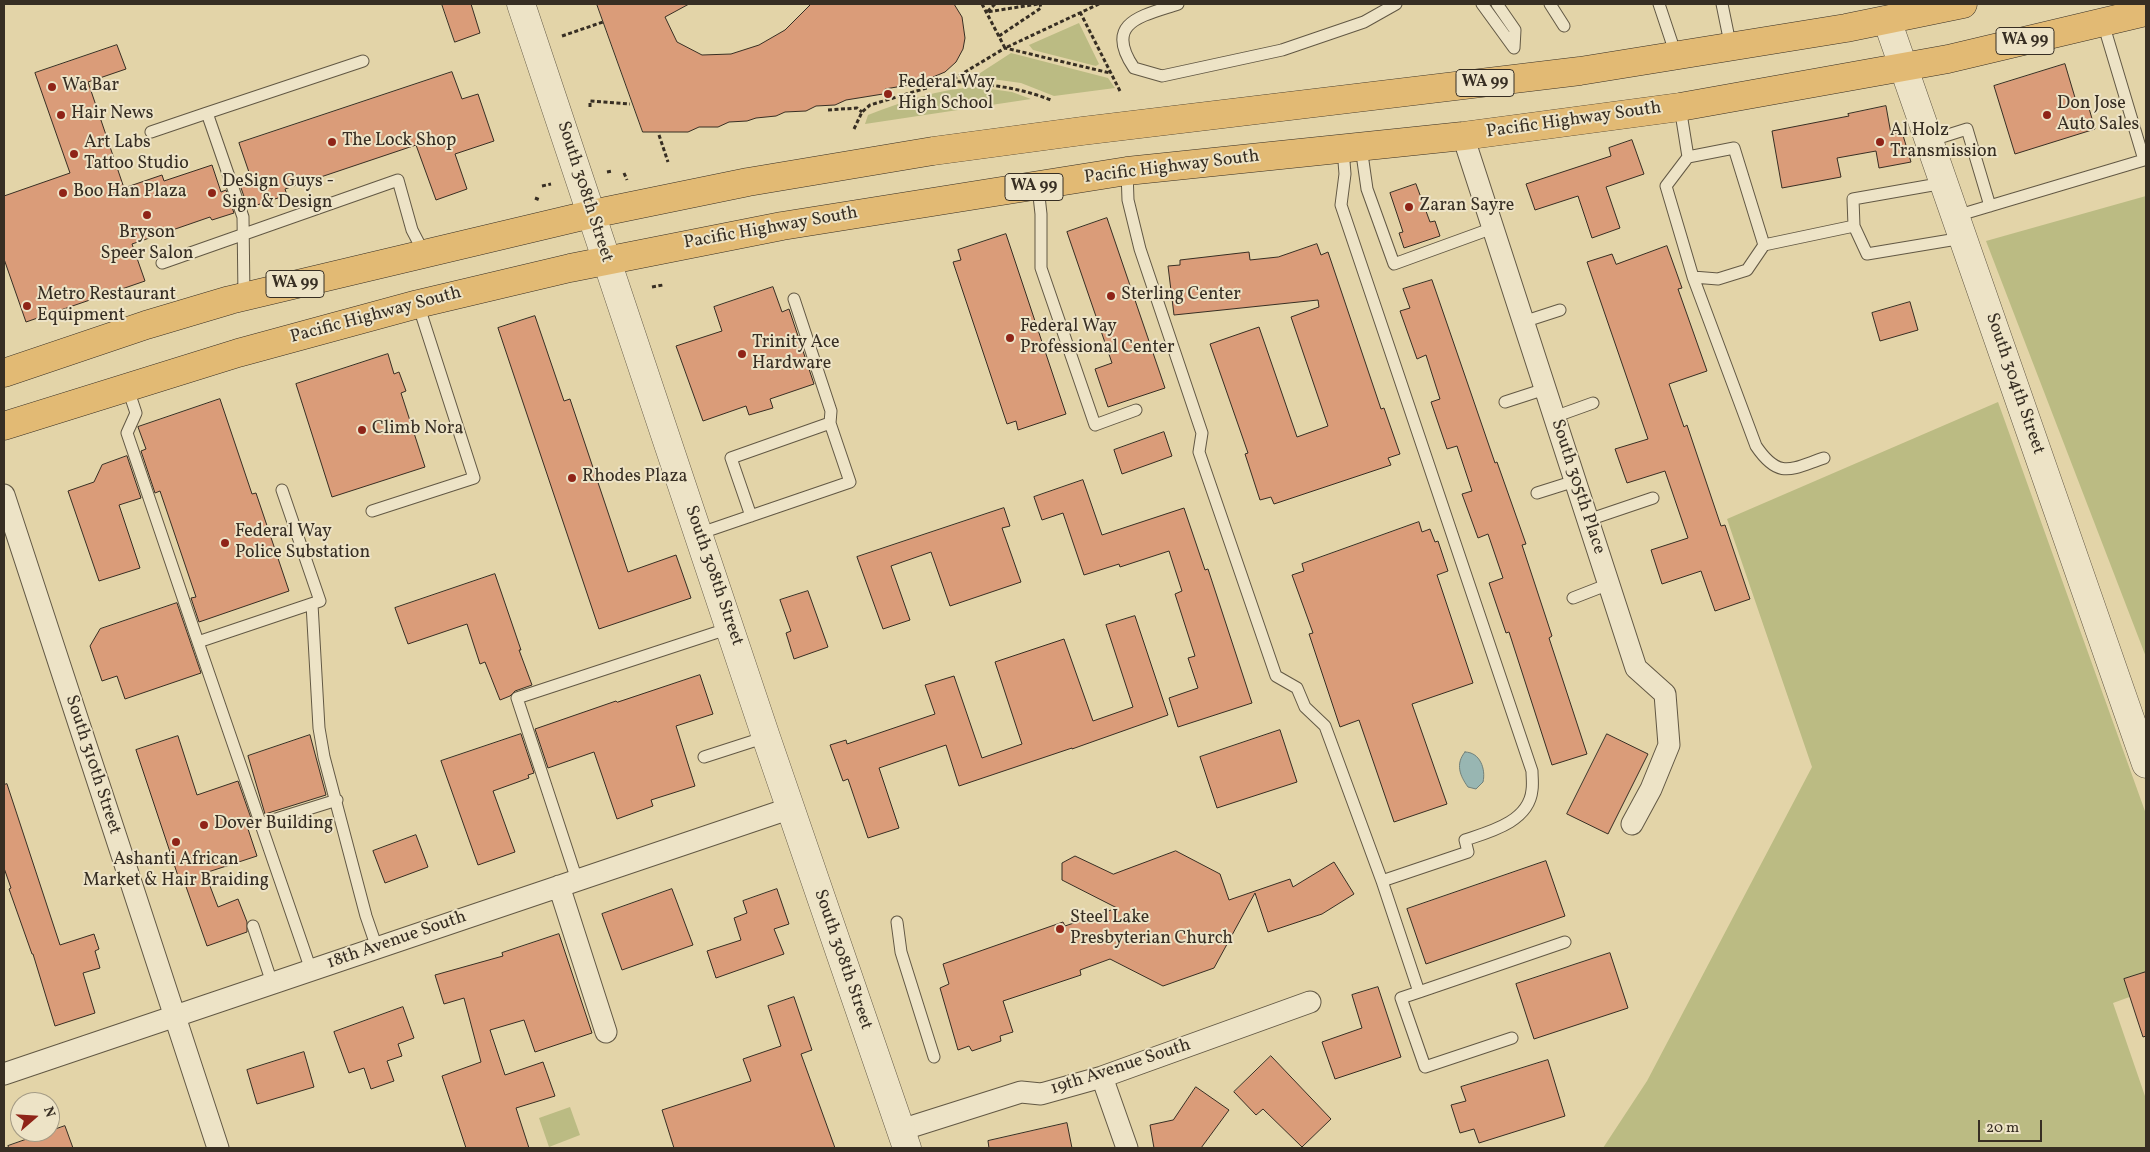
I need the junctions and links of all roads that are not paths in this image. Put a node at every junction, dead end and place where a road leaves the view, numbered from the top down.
1 (521, 4) edge
2 (1178, 4) edge
3 (1396, 4) edge
4 (1482, 4) edge
5 (1497, 4) edge
6 (1550, 4) edge
7 (1659, 4) edge
8 (1722, 4) edge
9 (1963, 4) edge
10 (1884, 12) edge
11 (2146, 12) edge
12 (2103, 23) junction
13 (1564, 26) dead end
14 (1731, 48) junction
15 (1676, 57) junction
16 (363, 61) dead end
17 (1904, 67) junction
18 (1680, 107) junction
19 (207, 113) junction
20 (151, 132) dead end
21 (1463, 136) junction
22 (1929, 140) junction
23 (1352, 148) junction
24 (1688, 157) junction
25 (1126, 171) junction
26 (1944, 183) junction
27 (1038, 187) junction
28 (1990, 206) junction
29 (592, 214) junction
30 (1854, 226) junction
31 (1959, 227) junction
32 (1493, 228) junction
33 (243, 234) junction
34 (1764, 245) junction
35 (424, 253) junction
36 (607, 260) junction
37 (162, 263) dead end
38 (1693, 277) junction
39 (244, 297) junction
40 (794, 299) dead end
41 (418, 304) junction
42 (1560, 310) dead end
43 (1523, 322) junction
44 (4, 373) edge
45 (127, 386) junction
46 (1545, 389) junction
47 (1505, 402) dead end
48 (1594, 403) dead end
49 (1136, 410) dead end
50 (1554, 416) junction
51 (830, 423) junction
52 (4, 426) edge
53 (1824, 458) dead end
54 (1575, 481) junction
55 (282, 490) dead end
56 (1537, 494) dead end
57 (4, 495) edge
58 (1653, 498) dead end
59 (372, 511) dead end
60 (751, 516) junction
61 (1588, 520) junction
62 (698, 534) junction
63 (1609, 584) junction
64 (1573, 598) dead end
65 (312, 604) junction
66 (730, 628) junction
67 (198, 642) junction
68 (766, 737) junction
69 (704, 757) dead end
70 (2146, 764) edge
71 (336, 800) junction
72 (791, 808) junction
73 (260, 824) junction
74 (1632, 824) dead end
75 (1382, 882) junction
76 (568, 883) junction
77 (897, 922) dead end
78 (253, 926) dead end
79 (1565, 942) dead end
80 (377, 948) junction
81 (311, 970) junction
82 (272, 983) junction
83 (1419, 992) junction
84 (1310, 1002) dead end
85 (175, 1016) junction
86 (606, 1032) dead end
87 (1512, 1038) dead end
88 (934, 1058) dead end
89 (4, 1074) edge
90 (1102, 1077) junction
91 (904, 1139) edge
92 (218, 1148) edge
93 (1127, 1148) edge

1 - 29 street, South 308th Street
2 - 3 lane
4 - 5 lane
6 - 13 lane
7 - 15 lane
8 - 14 lane
9 - 10 main road, WA 99
10 - 14 main road, WA 99
10 - 17 street, South 304th Street
11 - 12 main road, Pacific Highway South / WA 99
12 - 17 main road, Pacific Highway South / WA 99
12 - 28 lane
14 - 15 main road, WA 99
15 - 29 main road, WA 99
16 - 19 lane
17 - 18 main road, Pacific Highway South / WA 99
17 - 22 street, South 304th Street
18 - 21 main road, Pacific Highway South / WA 99
18 - 24 lane
19 - 20 lane
19 - 33 lane
21 - 23 main road, Pacific Highway South / WA 99
21 - 32 street, South 305th Place
22 - 26 street, South 304th Street
22 - 28 lane
23 - 25 main road, Pacific Highway South / WA 99
23 - 32 lane
23 - 75 lane
24 - 34 lane
24 - 38 lane
25 - 27 main road, Pacific Highway South / WA 99
25 - 75 lane
26 - 30 lane
26 - 31 street, South 304th Street
27 - 36 main road, Pacific Highway South / WA 99
27 - 49 lane
28 - 31 lane
29 - 35 main road, WA 99
29 - 36 street, South 308th Street
30 - 31 lane
30 - 34 lane
31 - 70 street, South 304th Street
32 - 43 street, South 305th Place
33 - 35 lane
33 - 37 lane
33 - 39 lane
34 - 38 lane
35 - 39 main road, WA 99
36 - 41 main road, Pacific Highway South / WA 99
36 - 62 street, South 308th Street
38 - 53 lane
39 - 44 main road, WA 99
40 - 51 lane
41 - 45 main road, Pacific Highway South / WA 99
41 - 59 lane
42 - 43 lane
43 - 46 street, South 305th Place
45 - 52 main road, Pacific Highway South / WA 99
45 - 67 lane
46 - 47 lane
46 - 50 street, South 305th Place
48 - 50 lane
50 - 54 street, South 305th Place
51 - 60 lane
51 - 60 lane
54 - 56 lane
54 - 61 street, South 305th Place
55 - 65 lane
57 - 85 street, South 310th Street
58 - 61 lane
60 - 62 lane
61 - 63 street, South 305th Place
62 - 66 street, South 308th Street
63 - 64 lane
63 - 74 street, South 305th Place
65 - 67 lane
65 - 71 lane
66 - 68 street, South 308th Street
66 - 76 lane
67 - 73 lane
68 - 69 lane
68 - 72 street, South 308th Street
71 - 73 lane
71 - 80 lane
72 - 76 street, 18th Avenue South
72 - 91 street, South 308th Street
73 - 81 lane
75 - 83 lane
76 - 80 street, 18th Avenue South
76 - 86 street
77 - 88 lane
78 - 82 lane
79 - 83 lane
80 - 81 street, 18th Avenue South
81 - 82 street, 18th Avenue South
82 - 85 street, 18th Avenue South
83 - 87 lane
84 - 90 street, 19th Avenue South
85 - 89 street, 18th Avenue South
85 - 92 street, South 310th Street
90 - 91 street, 19th Avenue South
90 - 93 street

